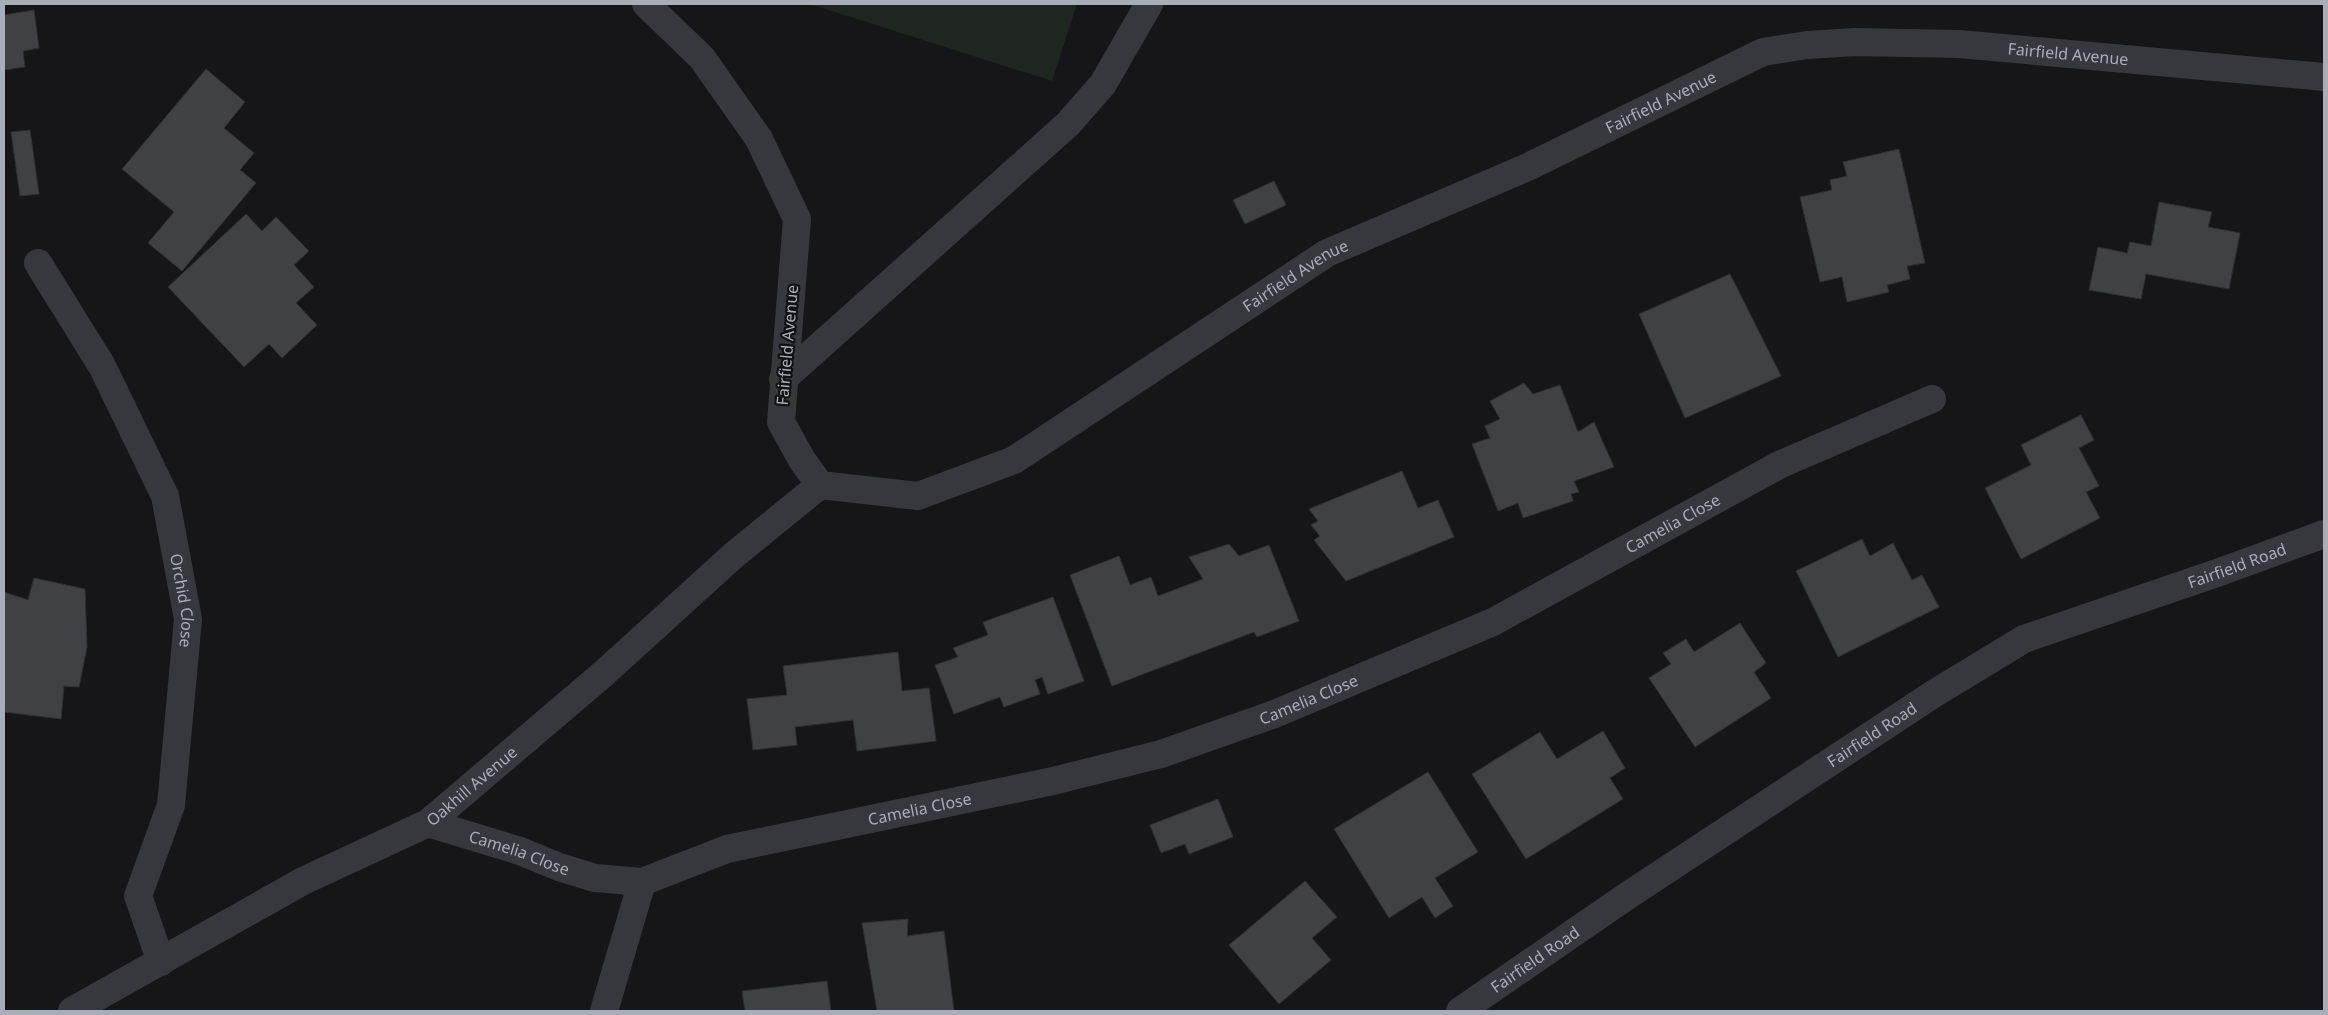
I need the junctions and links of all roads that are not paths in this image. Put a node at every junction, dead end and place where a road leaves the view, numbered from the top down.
1 (646, 4) edge
2 (1149, 4) edge
3 (2324, 77) edge
4 (38, 263) dead end
5 (783, 379) junction
6 (1932, 399) dead end
7 (820, 485) junction
8 (2324, 534) edge
9 (428, 823) junction
10 (642, 882) junction
11 (161, 962) junction
12 (72, 1011) edge
13 (604, 1011) edge
14 (1460, 1011) edge

1 - 5 street, Fairfield Avenue
2 - 5 street
3 - 7 street, Fairfield Avenue
4 - 11 street, Orchid Close
5 - 7 street, Fairfield Avenue
6 - 10 street, Camelia Close
7 - 9 street, Oakhill Avenue
8 - 14 street, Fairfield Road
9 - 10 street, Camelia Close
9 - 11 street, Oakhill Avenue
10 - 13 street
11 - 12 street, Oakhill Avenue

